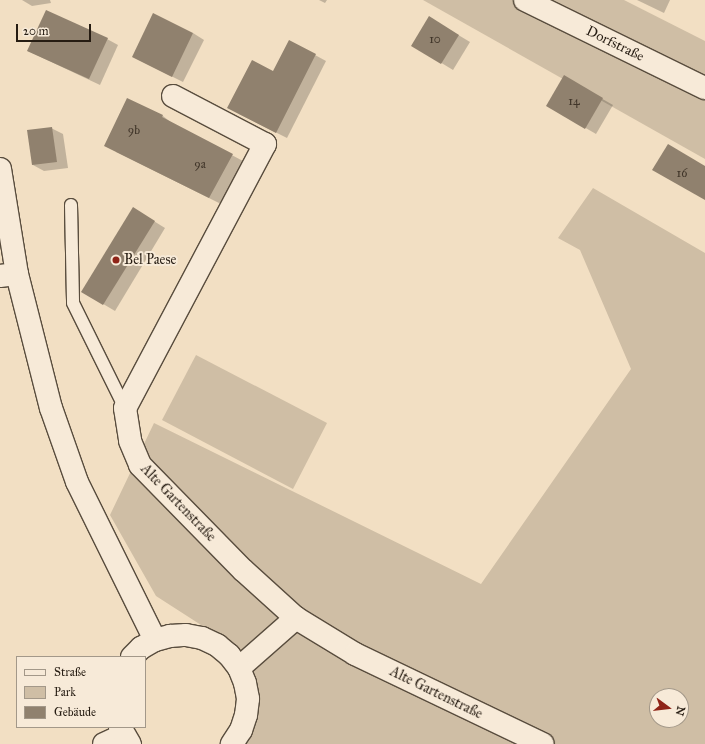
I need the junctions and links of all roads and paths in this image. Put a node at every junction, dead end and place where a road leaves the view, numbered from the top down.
1 (525, 0) edge
2 (705, 88) edge
3 (173, 96) dead end
4 (0, 169) edge
5 (71, 205) dead end
6 (8, 275) edge
7 (125, 408) junction
8 (296, 618) junction
9 (155, 640) junction
10 (133, 656) edge
11 (239, 668) junction
12 (125, 735) edge
13 (104, 744) edge
14 (232, 744) edge
15 (543, 744) edge

1 - 2 street, Dorfstraße
3 - 7 street
4 - 6 street
5 - 7 lane
6 - 9 street
7 - 8 street, Alte Gartenstraße
8 - 11 street
8 - 15 street, Alte Gartenstraße
9 - 10 street
9 - 11 street
11 - 14 street
12 - 13 street

